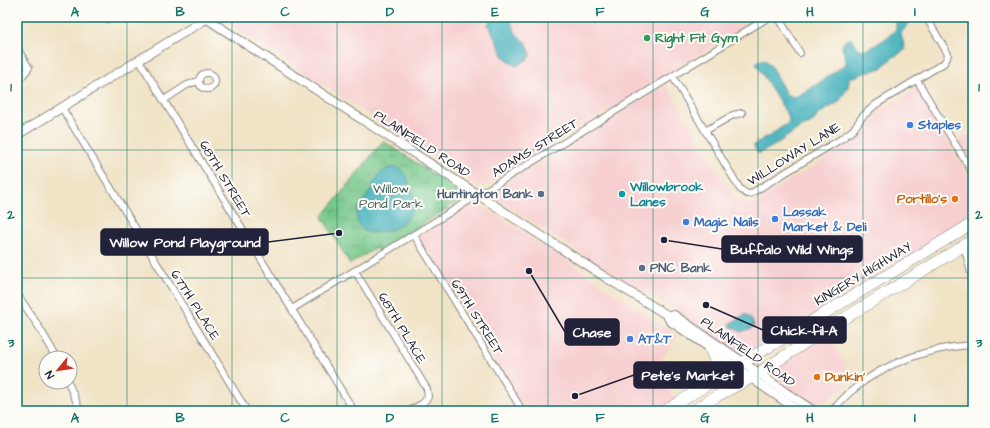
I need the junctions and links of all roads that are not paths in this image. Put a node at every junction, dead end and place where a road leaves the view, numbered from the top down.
1 (769, 17) edge
2 (778, 17) edge
3 (926, 17) edge
4 (207, 18) edge
5 (17, 48) edge
6 (800, 53) dead end
7 (139, 60) junction
8 (673, 76) junction
9 (17, 80) edge
10 (917, 80) junction
11 (198, 81) dead end
12 (164, 100) junction
13 (62, 108) junction
14 (742, 113) dead end
15 (705, 131) junction
16 (17, 135) edge
17 (973, 174) edge
18 (479, 195) junction
19 (973, 223) edge
20 (414, 235) junction
21 (968, 243) edge
22 (354, 271) junction
23 (973, 281) edge
24 (17, 294) edge
25 (292, 309) junction
26 (667, 316) junction
27 (973, 345) edge
28 (710, 348) junction
29 (52, 350) edge
30 (739, 364) junction
31 (755, 376) junction
32 (716, 379) junction
33 (71, 390) edge
34 (522, 410) edge
35 (79, 411) edge
36 (247, 411) edge
37 (354, 411) edge
38 (409, 411) edge
39 (665, 411) edge
40 (693, 411) edge
41 (799, 411) edge
42 (814, 411) edge
43 (832, 411) edge

1 - 8 street, ADAMS STREET
2 - 6 street
3 - 10 street, WILLOWAY LANE
4 - 7 main road
4 - 18 main road, PLAINFIELD ROAD
5 - 9 street
7 - 12 street, 68TH STREET
7 - 13 main road
8 - 15 street
8 - 18 street, ADAMS STREET
10 - 15 street, WILLOWAY LANE
10 - 17 street
11 - 12 street
12 - 25 street, 68TH STREET
13 - 16 main road
13 - 36 street, 67TH PLACE
14 - 15 street
18 - 20 street, ADAMS STREET
18 - 26 main road, PLAINFIELD ROAD
19 - 30 highway, KINGERY HIGHWAY
20 - 22 street, ADAMS STREET
20 - 34 street, 69TH STREET
21 - 23 street
21 - 31 highway
22 - 25 street, ADAMS STREET
22 - 38 street, 68TH PLACE
24 - 29 street
25 - 37 street, 68TH STREET
26 - 28 main road, PLAINFIELD ROAD
26 - 30 main road, PLAINFIELD ROAD
27 - 43 street
28 - 30 main road, PLAINFIELD ROAD
28 - 32 highway
30 - 31 main road, PLAINFIELD ROAD
30 - 32 highway, KINGERY HIGHWAY
31 - 40 highway
31 - 41 main road, PLAINFIELD ROAD
31 - 42 main road, PLAINFIELD ROAD
32 - 39 highway, KINGERY HIGHWAY
33 - 35 street

